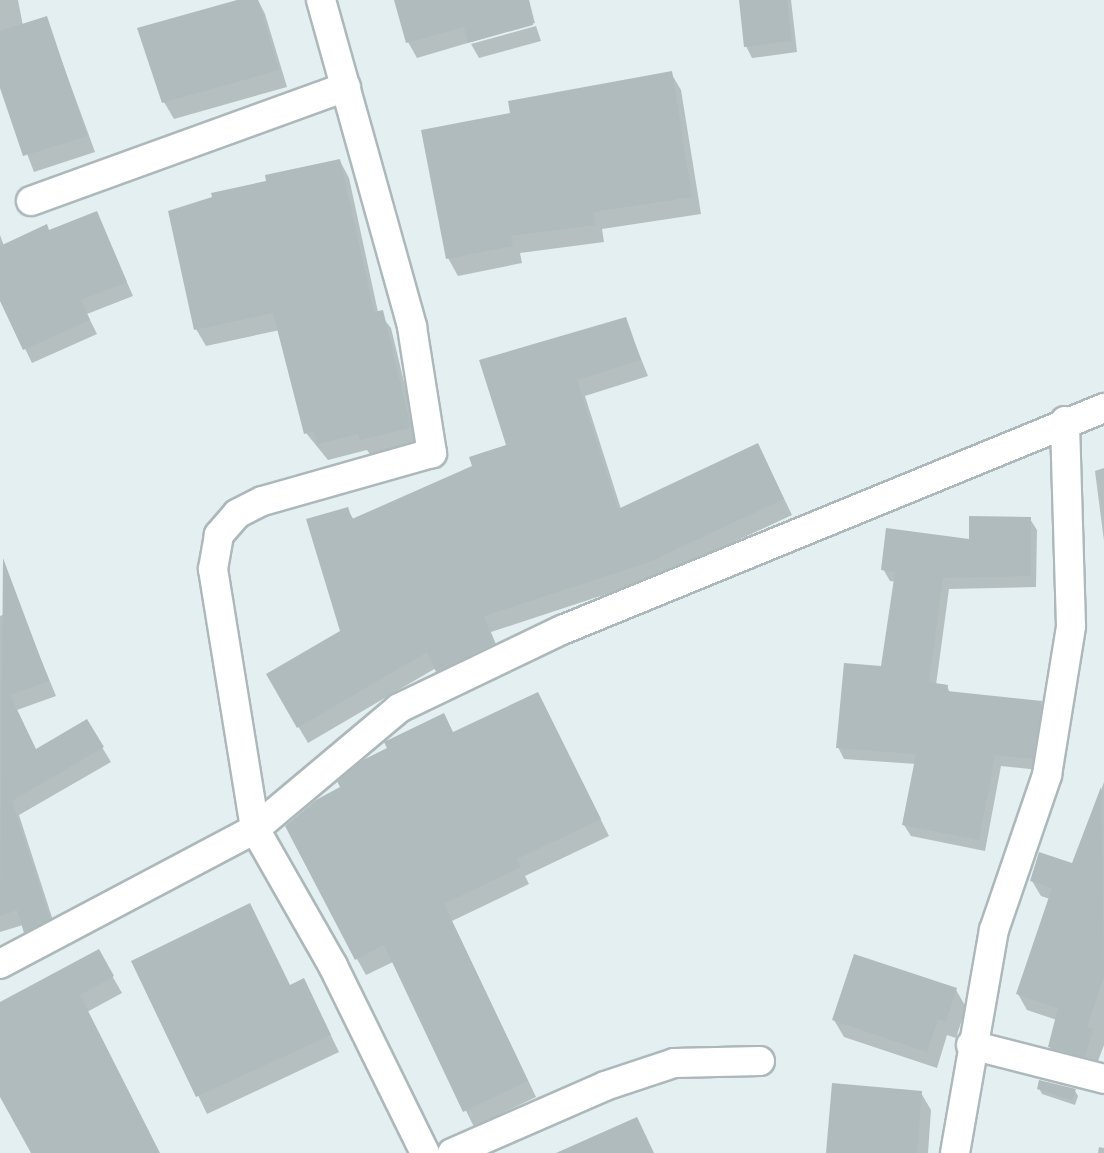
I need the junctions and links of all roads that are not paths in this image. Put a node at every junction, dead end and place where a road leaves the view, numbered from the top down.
1 (321, 0) edge
2 (346, 87) junction
3 (31, 201) dead end
4 (1104, 408) edge
5 (1065, 421) junction
6 (255, 829) junction
7 (0, 964) edge
8 (971, 1045) junction
9 (760, 1061) dead end
10 (1104, 1079) edge
11 (425, 1153) edge
12 (452, 1153) edge
13 (955, 1153) edge

1 - 2 street
2 - 3 street
2 - 6 street
4 - 5 street
5 - 6 street
5 - 8 street
6 - 7 street
6 - 11 street
8 - 10 street
8 - 13 street
9 - 12 street

